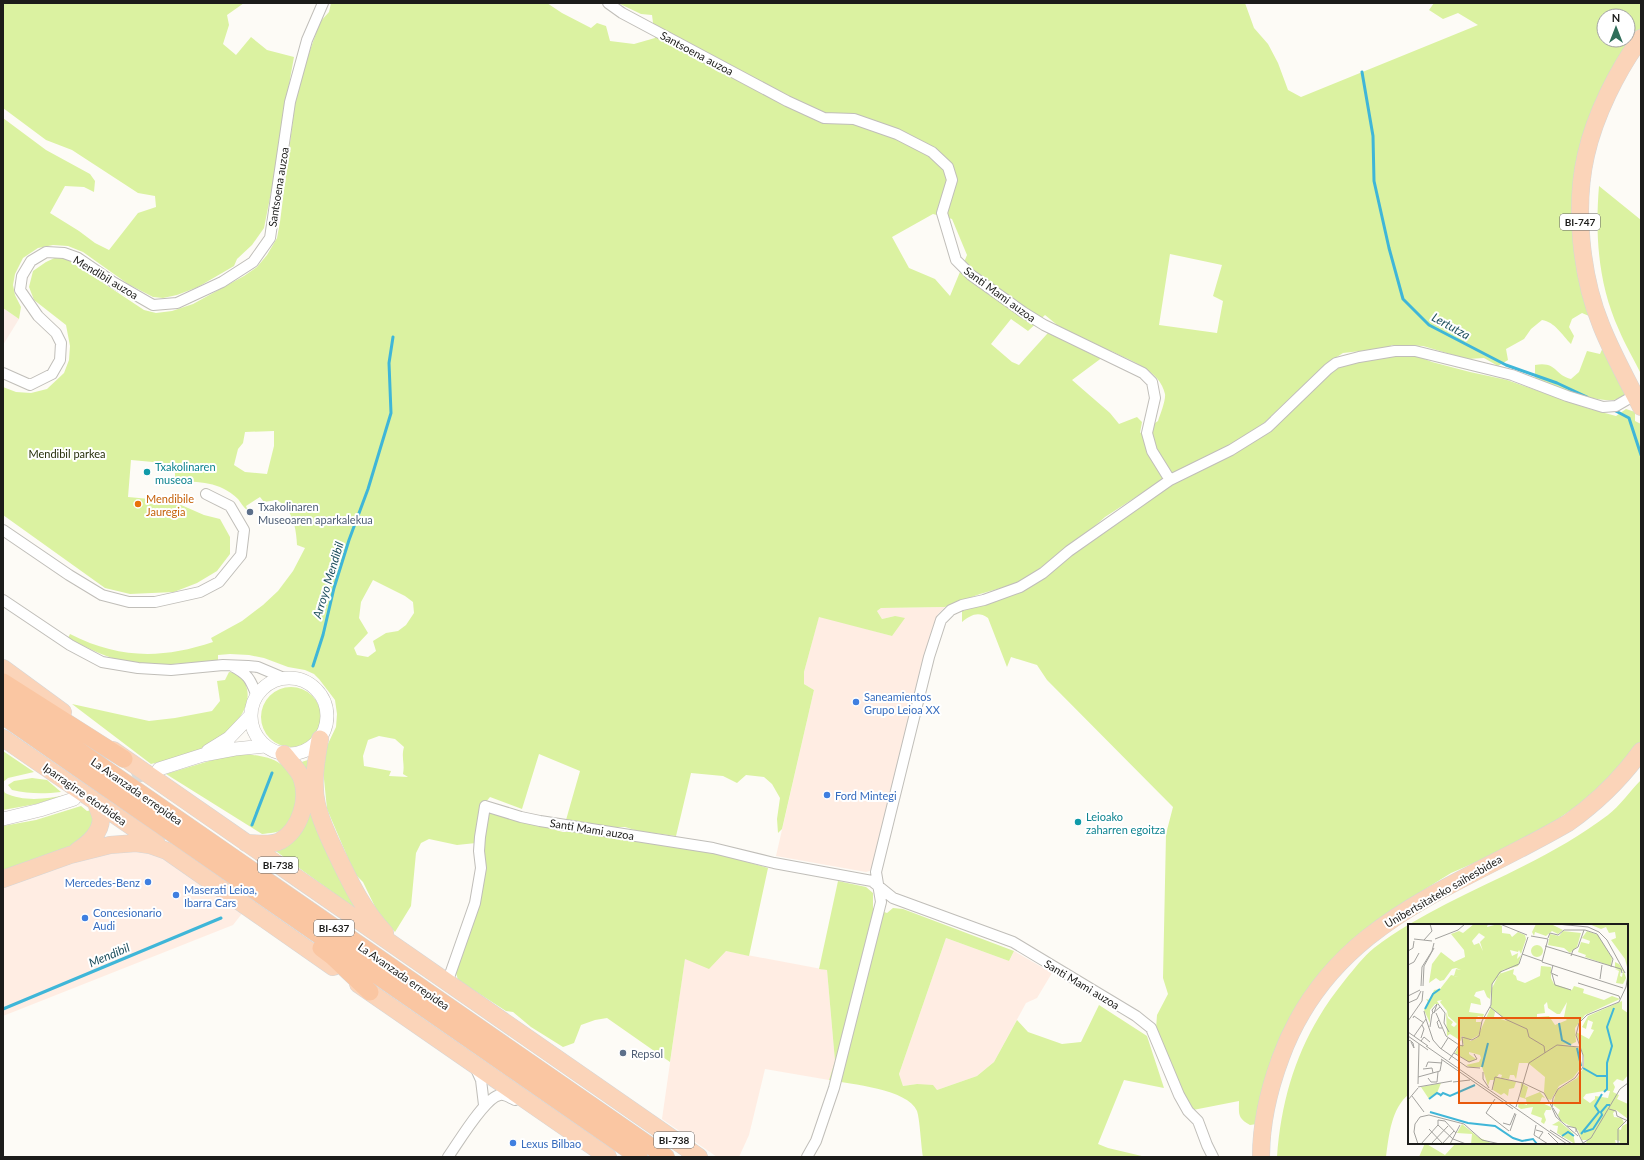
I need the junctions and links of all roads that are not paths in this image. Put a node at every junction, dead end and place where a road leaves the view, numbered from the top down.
1 (323, 3) edge
2 (608, 3) edge
3 (1641, 38) edge
4 (1641, 52) edge
5 (787, 101) joint
6 (153, 305) joint
7 (3, 373) edge
8 (1639, 397) edge
9 (1170, 480) junction
10 (206, 494) dead end
11 (3, 530) edge
12 (3, 600) edge
13 (232, 666) junction
14 (3, 668) edge
15 (284, 678) junction
16 (3, 682) edge
17 (257, 696) junction
18 (3, 698) edge
19 (251, 715) junction
20 (3, 716) edge
21 (3, 738) edge
22 (320, 738) junction
23 (265, 746) junction
24 (1641, 751) edge
25 (284, 754) junction
26 (203, 755) junction
27 (124, 758) junction
28 (1641, 766) edge
29 (159, 769) tunnel mouth
30 (74, 799) tunnel mouth
31 (96, 802) junction
32 (40, 810) junction
33 (3, 814) edge
34 (3, 819) edge
35 (166, 830) junction
36 (246, 842) junction
37 (167, 851) junction
38 (70, 855) junction
39 (3, 879) edge
40 (879, 885) junction
41 (400, 950) junction
42 (447, 983) junction
43 (370, 992) junction
44 (472, 1062) junction
45 (484, 1105) junction
46 (579, 1137) junction
47 (448, 1157) edge
48 (608, 1157) edge
49 (640, 1157) edge
50 (666, 1157) edge
51 (699, 1157) edge
52 (807, 1157) edge
53 (1213, 1157) edge
54 (1261, 1157) edge
55 (1269, 1157) edge

1 - 6 street, Santsoena auzoa
2 - 5 street, Santsoena auzoa
3 - 8 main road, BI-747
4 - 8 main road, BI-747
5 - 9 street, Santi Mami auzoa
6 - 7 street, Mendibil auzoa
8 - 9 street
9 - 40 street
10 - 11 street
12 - 13 street
13 - 15 street
13 - 17 street
14 - 27 main road
15 - 17 street
15 - 22 street
16 - 27 highway
17 - 19 street
18 - 50 highway, La Avanzada errepidea / BI-637
19 - 23 street
19 - 26 street
20 - 35 highway, La Avanzada errepidea / BI-637
21 - 31 main road, Iparragirre etorbidea
22 - 25 street
22 - 41 main road
23 - 25 street
23 - 26 street
24 - 54 main road, Unibertsitateko saihesbidea
25 - 36 main road
26 - 29 street
27 - 36 main road, BI-738
28 - 55 main road, Unibertsitateko saihesbidea
30 - 32 street
31 - 37 main road, Iparragirre etorbidea
31 - 38 main road
32 - 33 street
32 - 34 street
35 - 43 highway
35 - 49 highway, La Avanzada errepidea / BI-637
36 - 41 main road, BI-738
37 - 38 main road
37 - 43 main road, Iparragirre etorbidea
38 - 39 main road
40 - 42 street, Santi Mami auzoa
40 - 52 street
40 - 53 street, Santi Mami auzoa
41 - 42 main road, BI-738
42 - 51 main road, BI-738
43 - 44 main road, Iparragirre etorbidea
44 - 45 street
44 - 46 main road, Iparragirre etorbidea
45 - 46 street
45 - 47 street
46 - 48 main road, Iparragirre etorbidea

